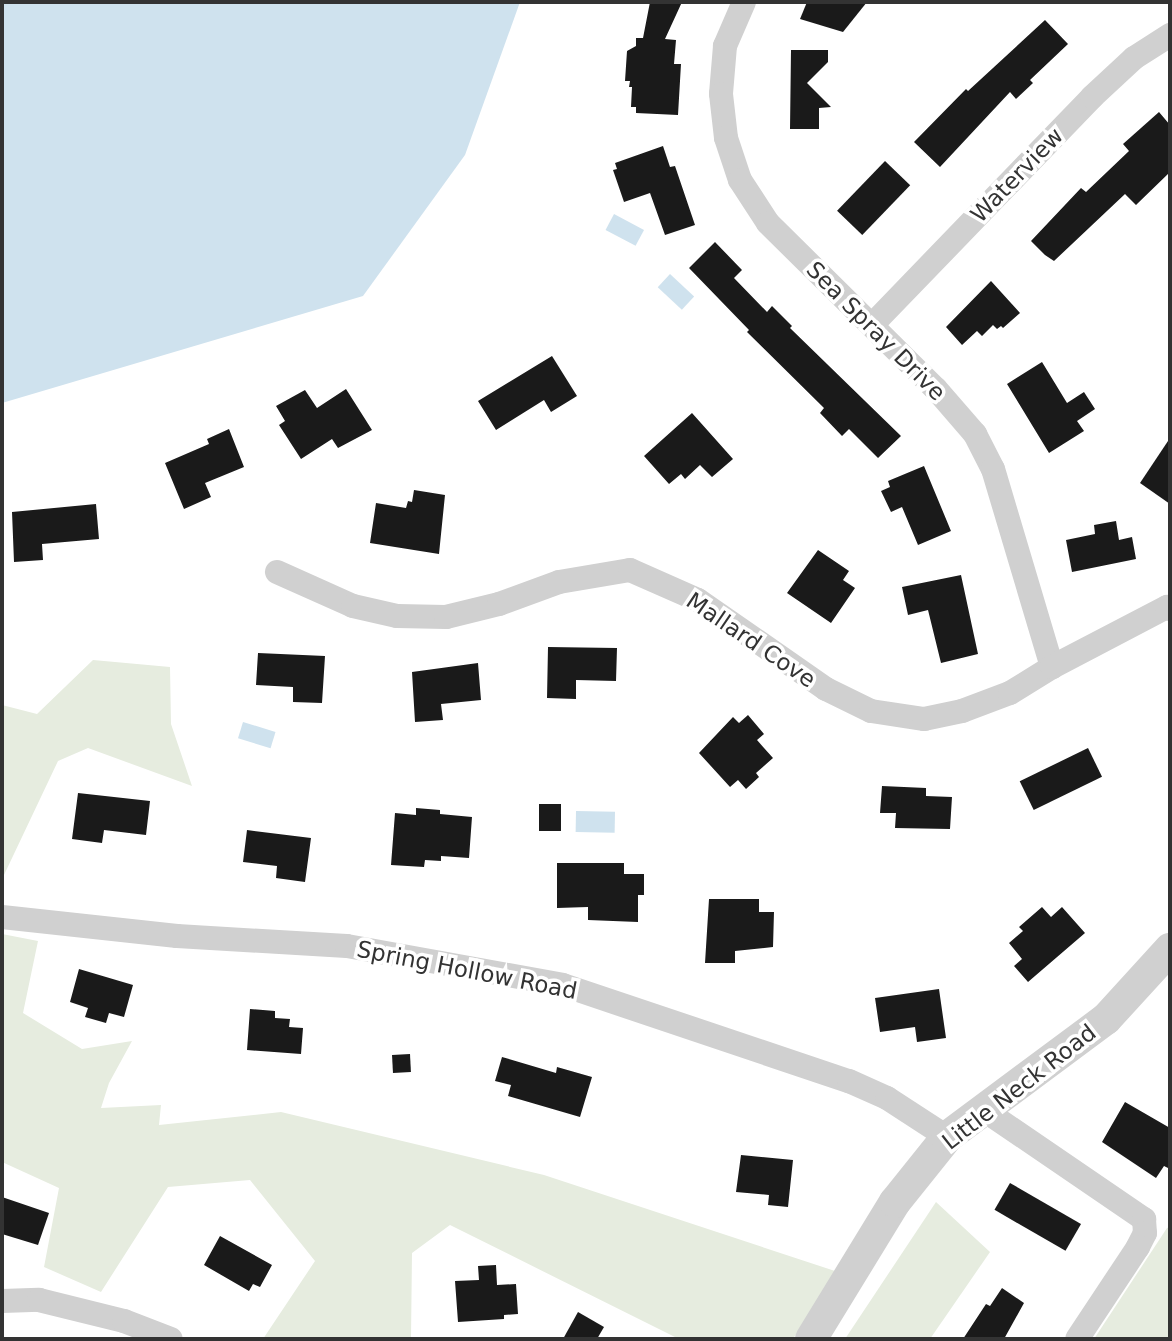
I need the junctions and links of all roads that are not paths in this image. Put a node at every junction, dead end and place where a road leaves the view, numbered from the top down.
1 (744, 2) edge
2 (1170, 36) edge
3 (872, 325) junction
4 (277, 572) dead end
5 (1169, 606) edge
6 (1052, 667) junction
7 (2, 917) edge
8 (1170, 949) edge
9 (984, 1110) junction
10 (947, 1138) junction
11 (2, 1301) edge
12 (171, 1339) edge
13 (811, 1339) edge
14 (1077, 1339) edge

1 - 3 street, Sea Spray Drive
2 - 3 street, Waterview
3 - 6 street, Sea Spray Drive
4 - 6 street, Mallard Cove
5 - 6 street, Mallard Cove
7 - 10 street, Spring Hollow Road
8 - 9 street, Little Neck Road
9 - 10 street, Little Neck Road
9 - 14 street
10 - 13 street, Little Neck Road
11 - 12 street

